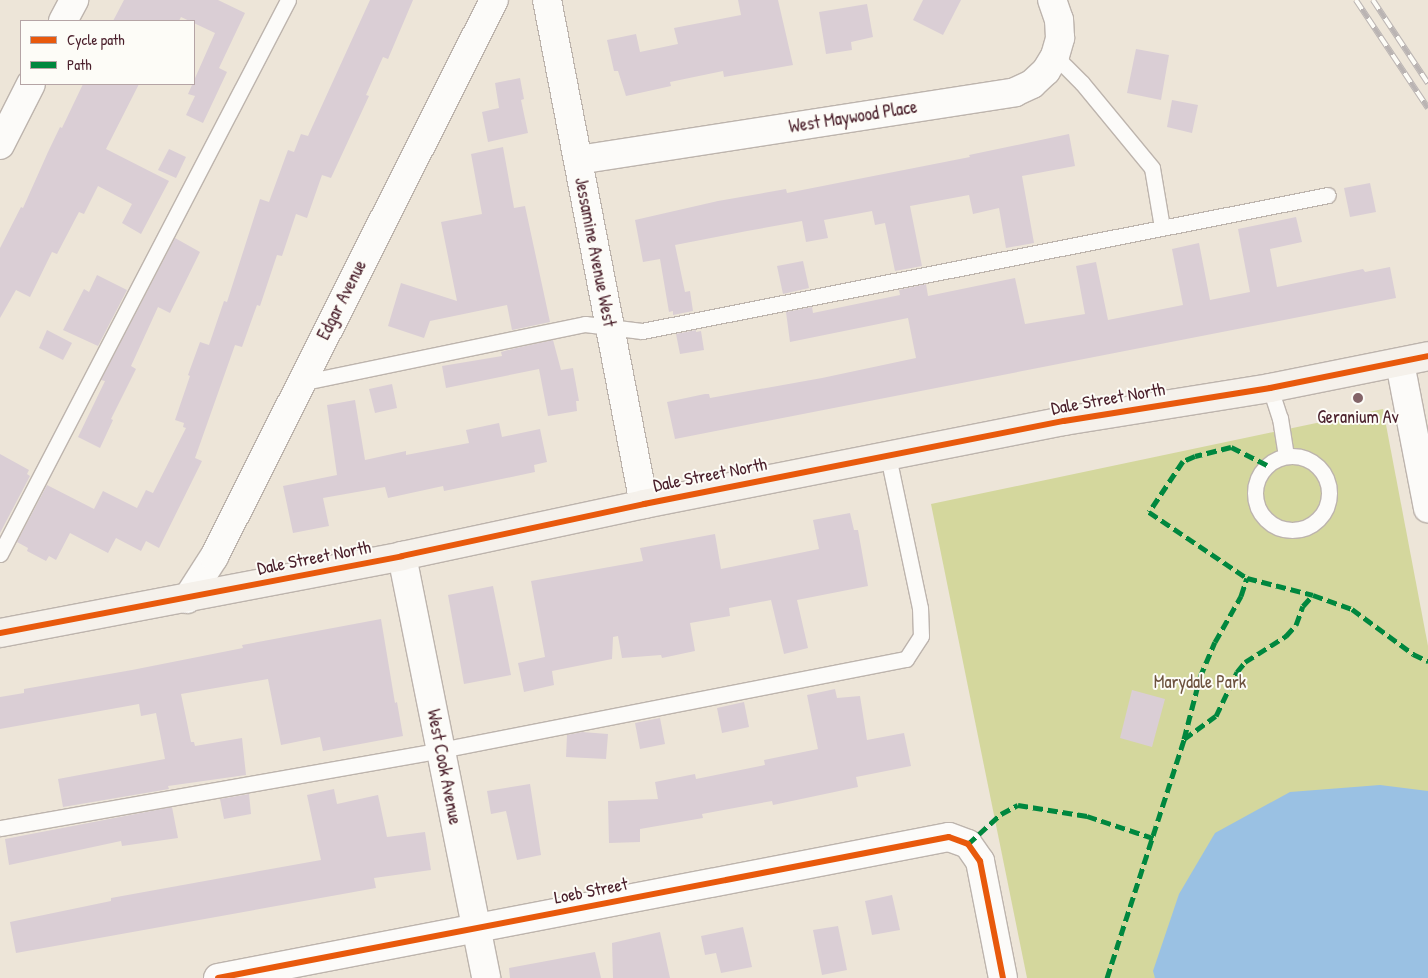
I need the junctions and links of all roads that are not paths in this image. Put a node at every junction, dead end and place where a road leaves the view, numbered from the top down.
1 (74, 0) edge
2 (288, 0) edge
3 (494, 0) edge
4 (547, 0) edge
5 (1052, 0) edge
6 (64, 20) edge
7 (1055, 56) junction
8 (30, 85) edge
9 (0, 144) edge
10 (578, 160) junction
11 (1328, 195) dead end
12 (1162, 227) junction
13 (609, 326) junction
14 (1428, 356) edge
15 (1400, 363) junction
16 (300, 383) junction
17 (1270, 388) junction
18 (888, 456) junction
19 (1286, 456) junction
20 (644, 504) junction
21 (1428, 508) edge
22 (0, 554) edge
23 (402, 556) junction
24 (187, 599) junction
25 (0, 633) edge
26 (441, 750) junction
27 (0, 828) edge
28 (476, 928) junction
29 (218, 978) edge
30 (486, 978) edge
31 (1003, 978) edge

1 - 6 street
2 - 22 lane
3 - 16 street, Edgar Avenue
4 - 10 street, Jessamine Avenue West
5 - 7 street, West Maywood Place
7 - 10 street, West Maywood Place
7 - 12 lane
8 - 9 street
10 - 13 street, Jessamine Avenue West
11 - 12 lane
12 - 13 lane
13 - 16 lane
13 - 20 street, Jessamine Avenue West
14 - 15 main road, Dale Street North
15 - 17 main road, Dale Street North
15 - 21 street
16 - 24 street, Edgar Avenue
17 - 18 main road, Dale Street North
17 - 19 lane
18 - 20 main road, Dale Street North
18 - 26 lane
19 - 19 lane
20 - 23 main road, Dale Street North
23 - 24 main road, Dale Street North
23 - 26 street, West Cook Avenue
24 - 25 main road, Dale Street North
26 - 27 lane
26 - 28 street, West Cook Avenue
28 - 29 street, Loeb Street
28 - 30 street, West Cook Avenue
28 - 31 street, Loeb Street

